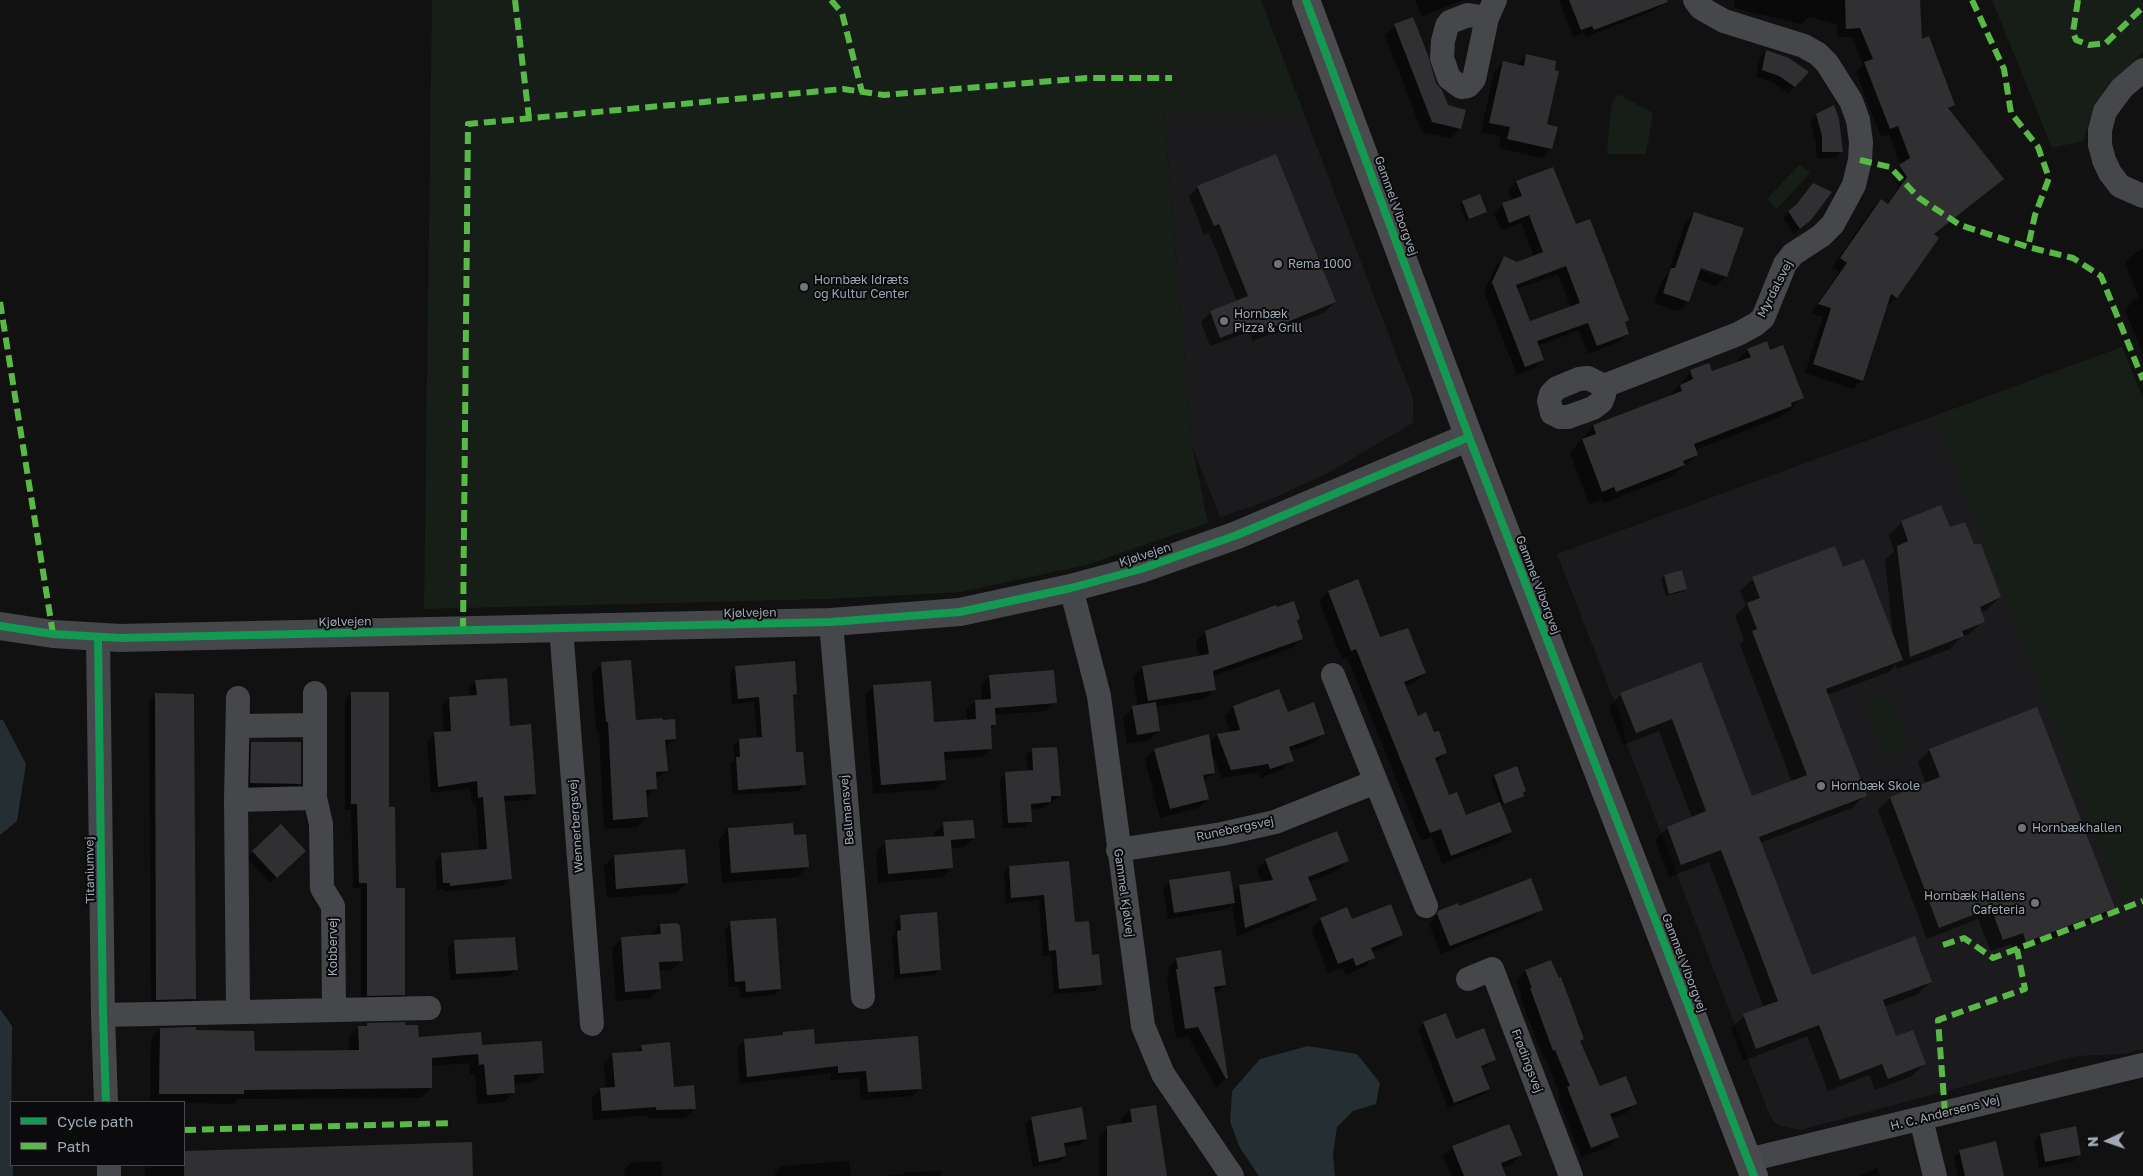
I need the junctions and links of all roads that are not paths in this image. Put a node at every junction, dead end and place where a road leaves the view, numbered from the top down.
1 (1306, 0) edge
2 (1695, 0) edge
3 (2143, 70) edge
4 (2143, 196) edge
5 (1604, 386) dead end
6 (1470, 437) junction
7 (1072, 588) junction
8 (831, 622) junction
9 (0, 626) edge
10 (561, 628) junction
11 (98, 637) junction
12 (1333, 675) dead end
13 (315, 693) dead end
14 (238, 698) dead end
15 (315, 725) junction
16 (238, 726) junction
17 (1375, 782) junction
18 (315, 798) junction
19 (236, 800) junction
20 (1118, 850) junction
21 (1426, 906) dead end
22 (1468, 979) dead end
23 (863, 997) dead end
24 (429, 1008) dead end
25 (334, 1010) junction
26 (238, 1012) junction
27 (103, 1015) junction
28 (592, 1024) dead end
29 (2143, 1065) edge
30 (106, 1101) edge
31 (1921, 1119) junction
32 (1751, 1168) edge
33 (1232, 1176) edge
34 (1571, 1176) edge
35 (1935, 1176) edge

1 - 6 main road, Gammel Viborgvej
2 - 5 street, Myrdalsvej
3 - 4 street
6 - 7 street, Kjølvejen
6 - 32 main road, Gammel Viborgvej
7 - 8 street, Kjølvejen
7 - 20 street, Gammel Kjølvej
8 - 10 street, Kjølvejen
8 - 23 street, Bellmansvej
9 - 11 street, Kjølvejen
10 - 11 street, Kjølvejen
10 - 28 street, Wennerbergsvej
11 - 27 street, Titaniumvej
12 - 17 street
13 - 15 street, Kobbervej
14 - 16 street
15 - 16 street
15 - 18 street, Kobbervej
16 - 19 street
17 - 20 street, Runebergsvej
17 - 21 street
18 - 19 street
18 - 25 street, Kobbervej
19 - 26 street
20 - 33 street, Gammel Kjølvej
22 - 34 street, Frødingsvej
24 - 25 street
25 - 26 street
26 - 27 street
27 - 30 street, Titaniumvej
29 - 31 street, H. C. Andersens Vej
31 - 32 street, H. C. Andersens Vej
31 - 35 street

